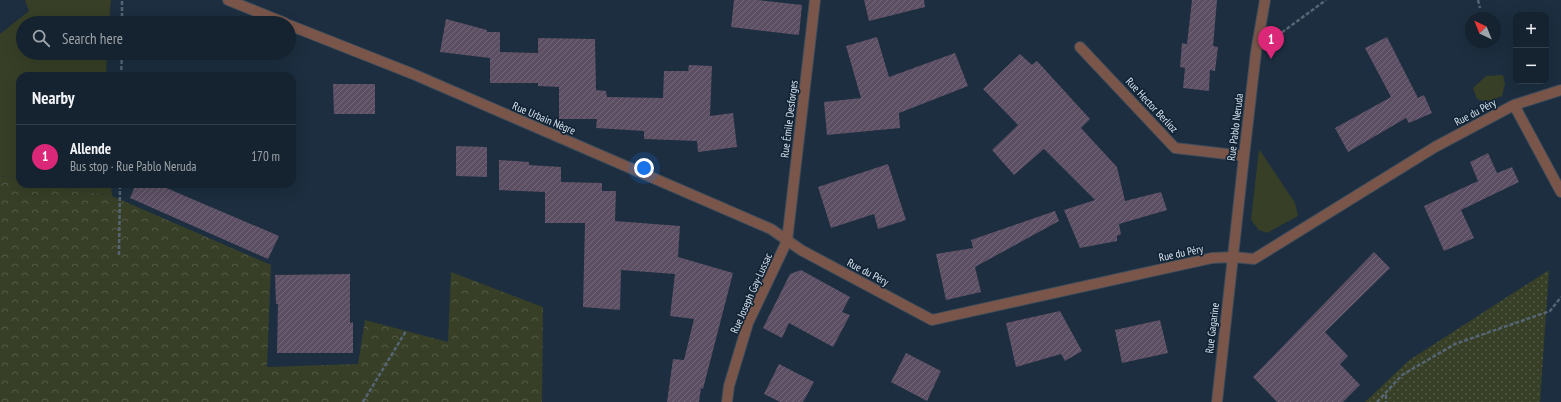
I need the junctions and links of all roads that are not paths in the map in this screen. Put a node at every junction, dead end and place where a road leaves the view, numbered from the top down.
1 (228, 0) edge
2 (815, 0) edge
3 (1265, 0) edge
4 (268, 16) edge
5 (296, 28) edge
6 (1080, 47) dead end
7 (1561, 90) edge
8 (1514, 105) junction
9 (1244, 156) junction
10 (1561, 192) edge
11 (787, 241) junction
12 (1233, 257) junction
13 (727, 402) edge
14 (1217, 402) edge

1 - 4 street
2 - 11 street, Rue Émile Desforges
3 - 9 street, Rue Pablo Neruda
5 - 11 street, Rue Urbain Nègre
6 - 9 street, Rue Hector Berlioz
7 - 8 street, Rue du Péry
8 - 10 street
8 - 12 street, Rue du Péry
9 - 12 street, Rue Pablo Neruda
11 - 12 street, Rue du Péry
11 - 13 street, Rue Joseph Gay-Lussac
12 - 14 street, Rue Gagarine

